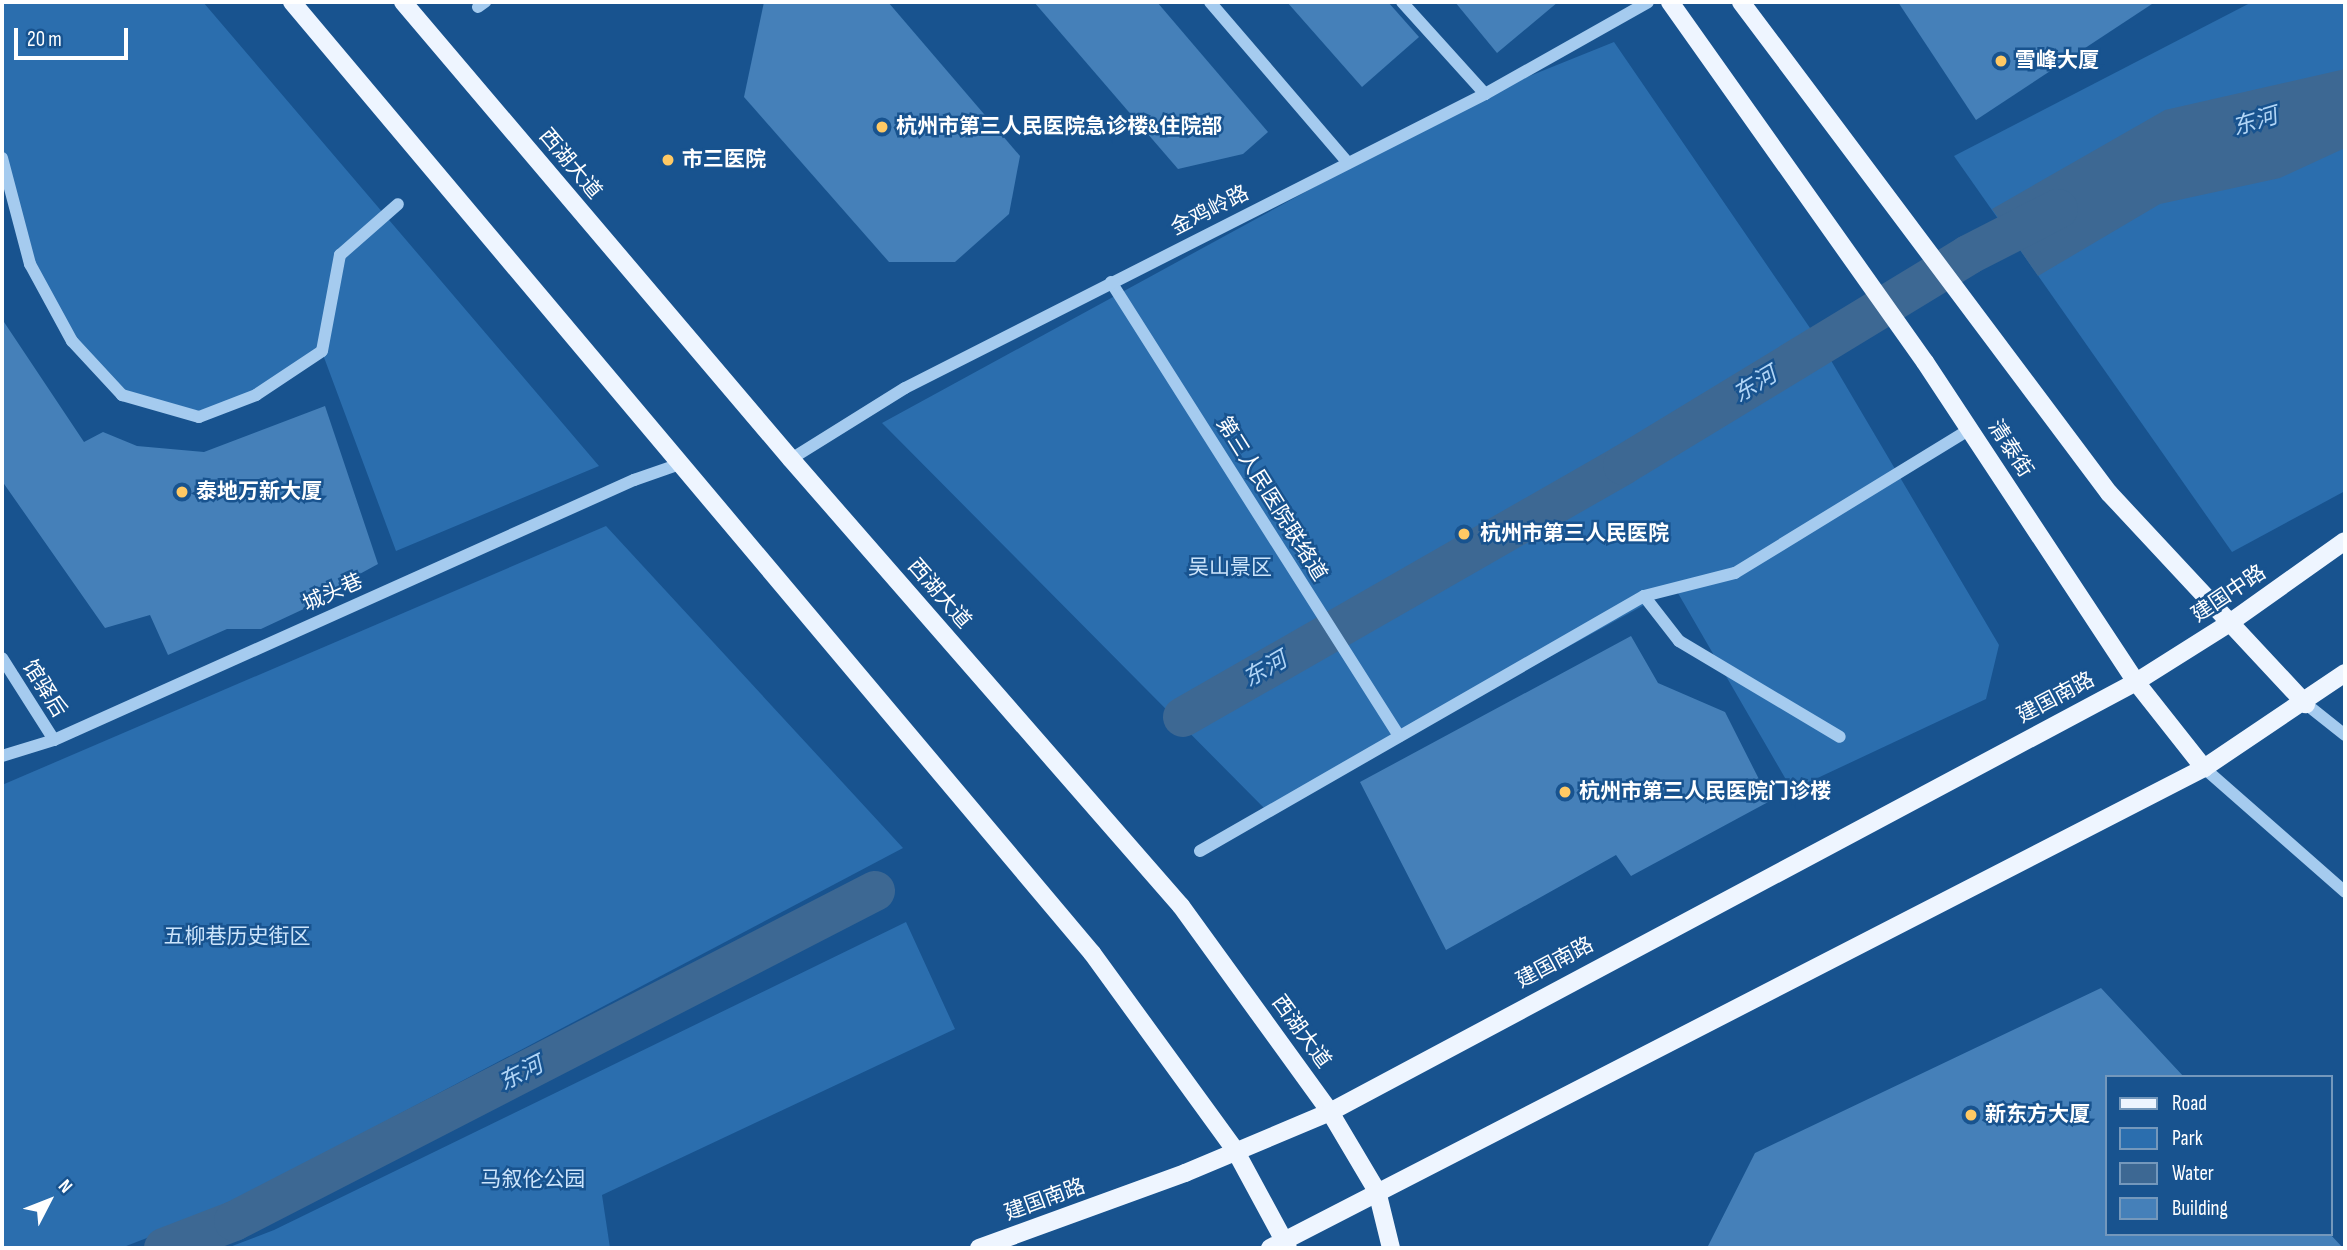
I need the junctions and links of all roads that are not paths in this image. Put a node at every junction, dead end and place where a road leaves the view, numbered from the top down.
1 (292, 2) edge
2 (402, 2) edge
3 (1210, 2) edge
4 (1402, 2) edge
5 (1648, 2) edge
6 (1670, 2) edge
7 (1741, 2) edge
8 (1485, 94) junction
9 (2, 158) edge
10 (1348, 163) junction
11 (398, 204) dead end
12 (1111, 282) junction
13 (1970, 429) junction
14 (791, 458) junction
15 (680, 464) junction
16 (2345, 541) edge
17 (1644, 596) junction
18 (2228, 624) junction
19 (2, 658) edge
20 (2345, 673) edge
21 (2136, 682) junction
22 (2306, 704) junction
23 (2345, 735) edge
24 (1399, 736) junction
25 (1840, 737) dead end
26 (54, 740) junction
27 (2, 756) edge
28 (2204, 768) junction
29 (1200, 851) dead end
30 (2345, 892) edge
31 (1331, 1112) junction
32 (1234, 1150) junction
33 (1377, 1191) junction
34 (1281, 1246) edge
35 (979, 1248) edge
36 (1391, 1248) edge

1 - 15 main road
2 - 14 main road, 西湖大道
3 - 10 street
4 - 8 street
5 - 8 street, 金鸡岭路
6 - 13 main road, 清泰街
7 - 18 main road
8 - 10 street, 金鸡岭路
9 - 11 street
10 - 12 street, 金鸡岭路
12 - 14 street, 金鸡岭路
12 - 24 street, 第三人民医院联络道
13 - 17 street
13 - 21 main road, 清泰街
14 - 31 main road, 西湖大道
15 - 26 street, 城头巷
15 - 32 main road
16 - 18 main road, 建国中路
17 - 24 street
17 - 25 street
18 - 21 main road, 建国中路
18 - 22 main road
19 - 26 street, 馆驿后
20 - 22 main road
21 - 28 main road, 清泰街
21 - 31 main road, 建国南路
22 - 23 street
22 - 28 main road
24 - 29 street
26 - 27 street, 城头巷
28 - 30 street, 清泰街
28 - 33 main road
31 - 32 main road, 建国南路
31 - 33 main road, 西湖大道
32 - 34 main road
32 - 35 main road, 建国南路
33 - 34 main road
33 - 36 main road, 西湖大道

